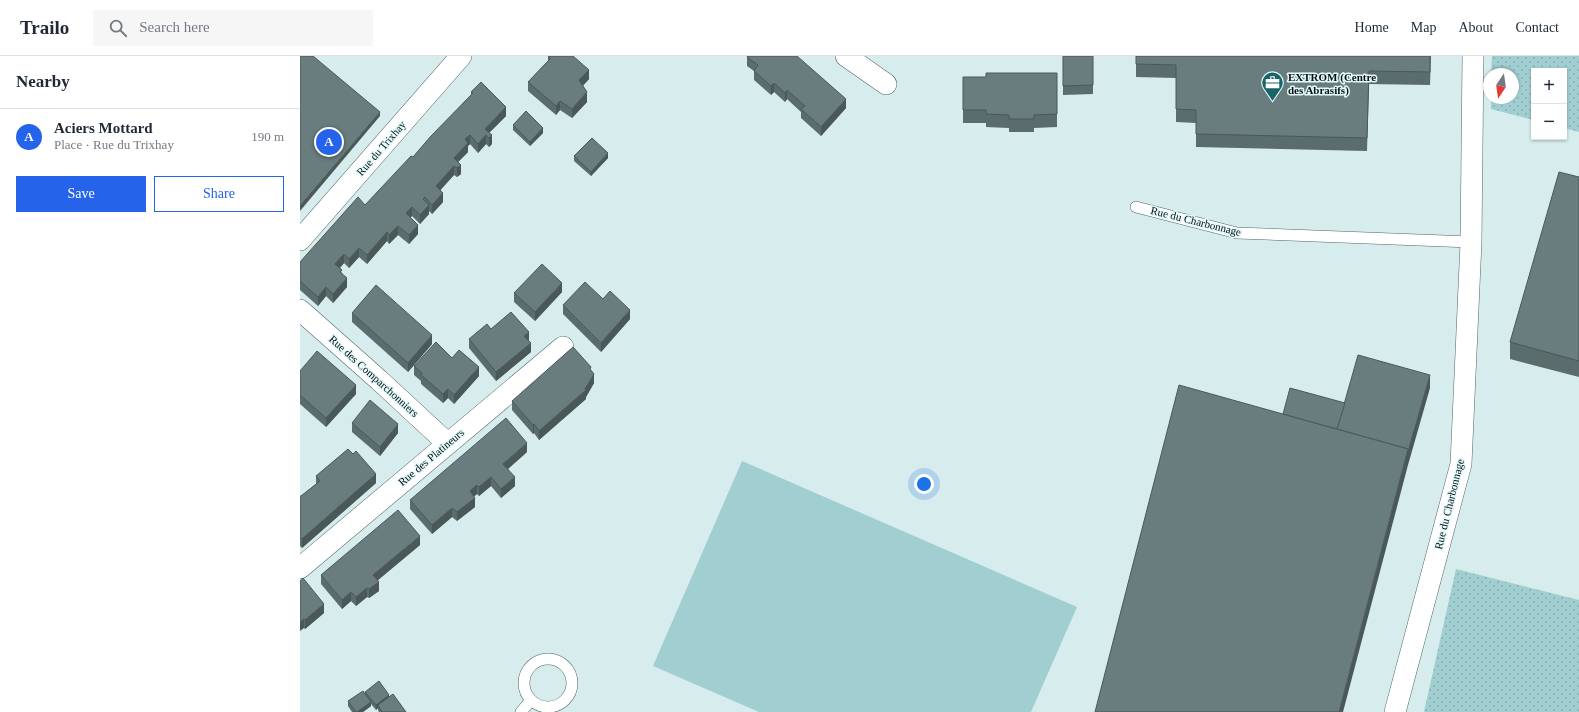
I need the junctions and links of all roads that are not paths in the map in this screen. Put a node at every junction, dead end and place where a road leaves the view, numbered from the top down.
1 (461, 56) edge
2 (846, 56) edge
3 (1473, 56) edge
4 (886, 84) dead end
5 (1136, 206) dead end
6 (300, 240) edge
7 (1471, 242) junction
8 (300, 310) edge
9 (563, 347) dead end
10 (447, 443) junction
11 (300, 568) edge
12 (531, 700) junction
13 (521, 712) edge
14 (1395, 712) edge

1 - 6 street, Rue du Trixhay
2 - 4 street
3 - 7 street, Rue du Charbonnage
5 - 7 lane, Rue du Charbonnage
7 - 14 street, Rue du Charbonnage
8 - 10 street, Rue des Comparchonniers
9 - 10 street, Rue des Platineurs
10 - 11 street, Rue des Platineurs
12 - 12 lane
12 - 13 lane

